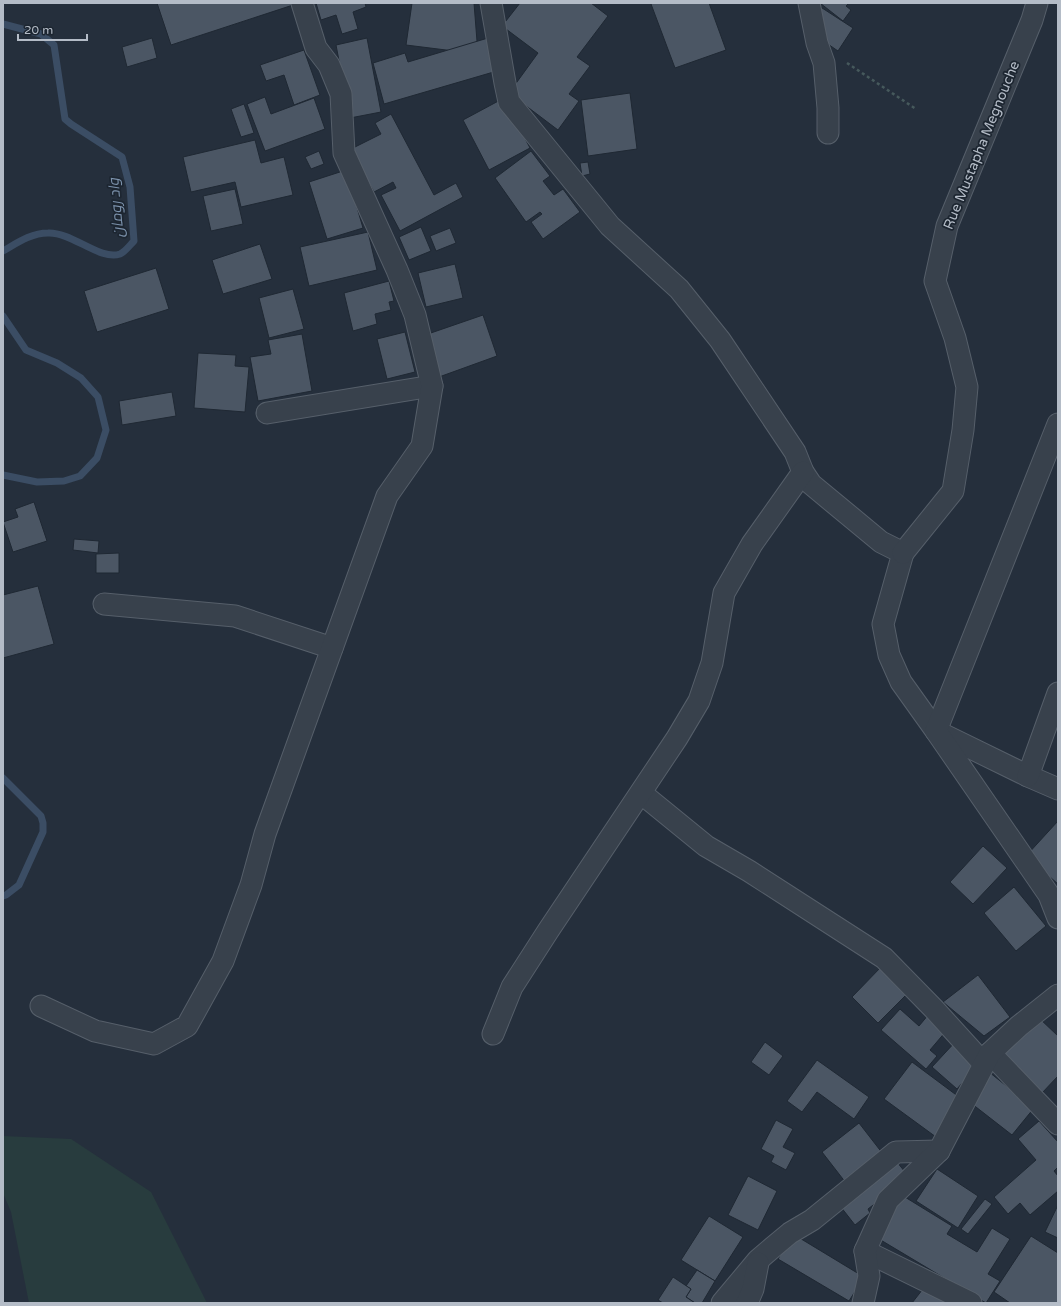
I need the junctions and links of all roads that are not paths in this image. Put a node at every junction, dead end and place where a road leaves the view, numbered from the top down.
1 (302, 3) edge
2 (491, 3) edge
3 (809, 3) edge
4 (1037, 3) edge
5 (828, 133) dead end
6 (432, 386) junction
7 (266, 413) dead end
8 (1058, 424) edge
9 (803, 472) junction
10 (903, 553) junction
11 (104, 604) dead end
12 (332, 648) junction
13 (1058, 693) edge
14 (936, 731) junction
15 (1028, 776) junction
16 (1058, 789) edge
17 (641, 793) junction
18 (1058, 918) edge
19 (1058, 995) edge
20 (41, 1006) dead end
21 (493, 1034) dead end
22 (987, 1058) junction
23 (1058, 1124) edge
24 (939, 1151) junction
25 (865, 1251) junction
26 (758, 1260) junction
27 (722, 1303) edge
28 (747, 1303) edge
29 (863, 1303) edge
30 (971, 1303) edge

1 - 6 street
2 - 9 street
3 - 5 street
4 - 10 street, Rue Mustapha Megnouche
6 - 7 street
6 - 12 street
8 - 14 street
9 - 10 street
9 - 17 street
10 - 14 street
11 - 12 street
12 - 20 street
13 - 15 street
14 - 15 street
14 - 18 street
15 - 16 street
17 - 21 street
17 - 22 street
19 - 22 street
22 - 23 street
22 - 24 street
24 - 25 street
24 - 26 street
25 - 29 street
25 - 30 street
26 - 27 street
26 - 28 street

